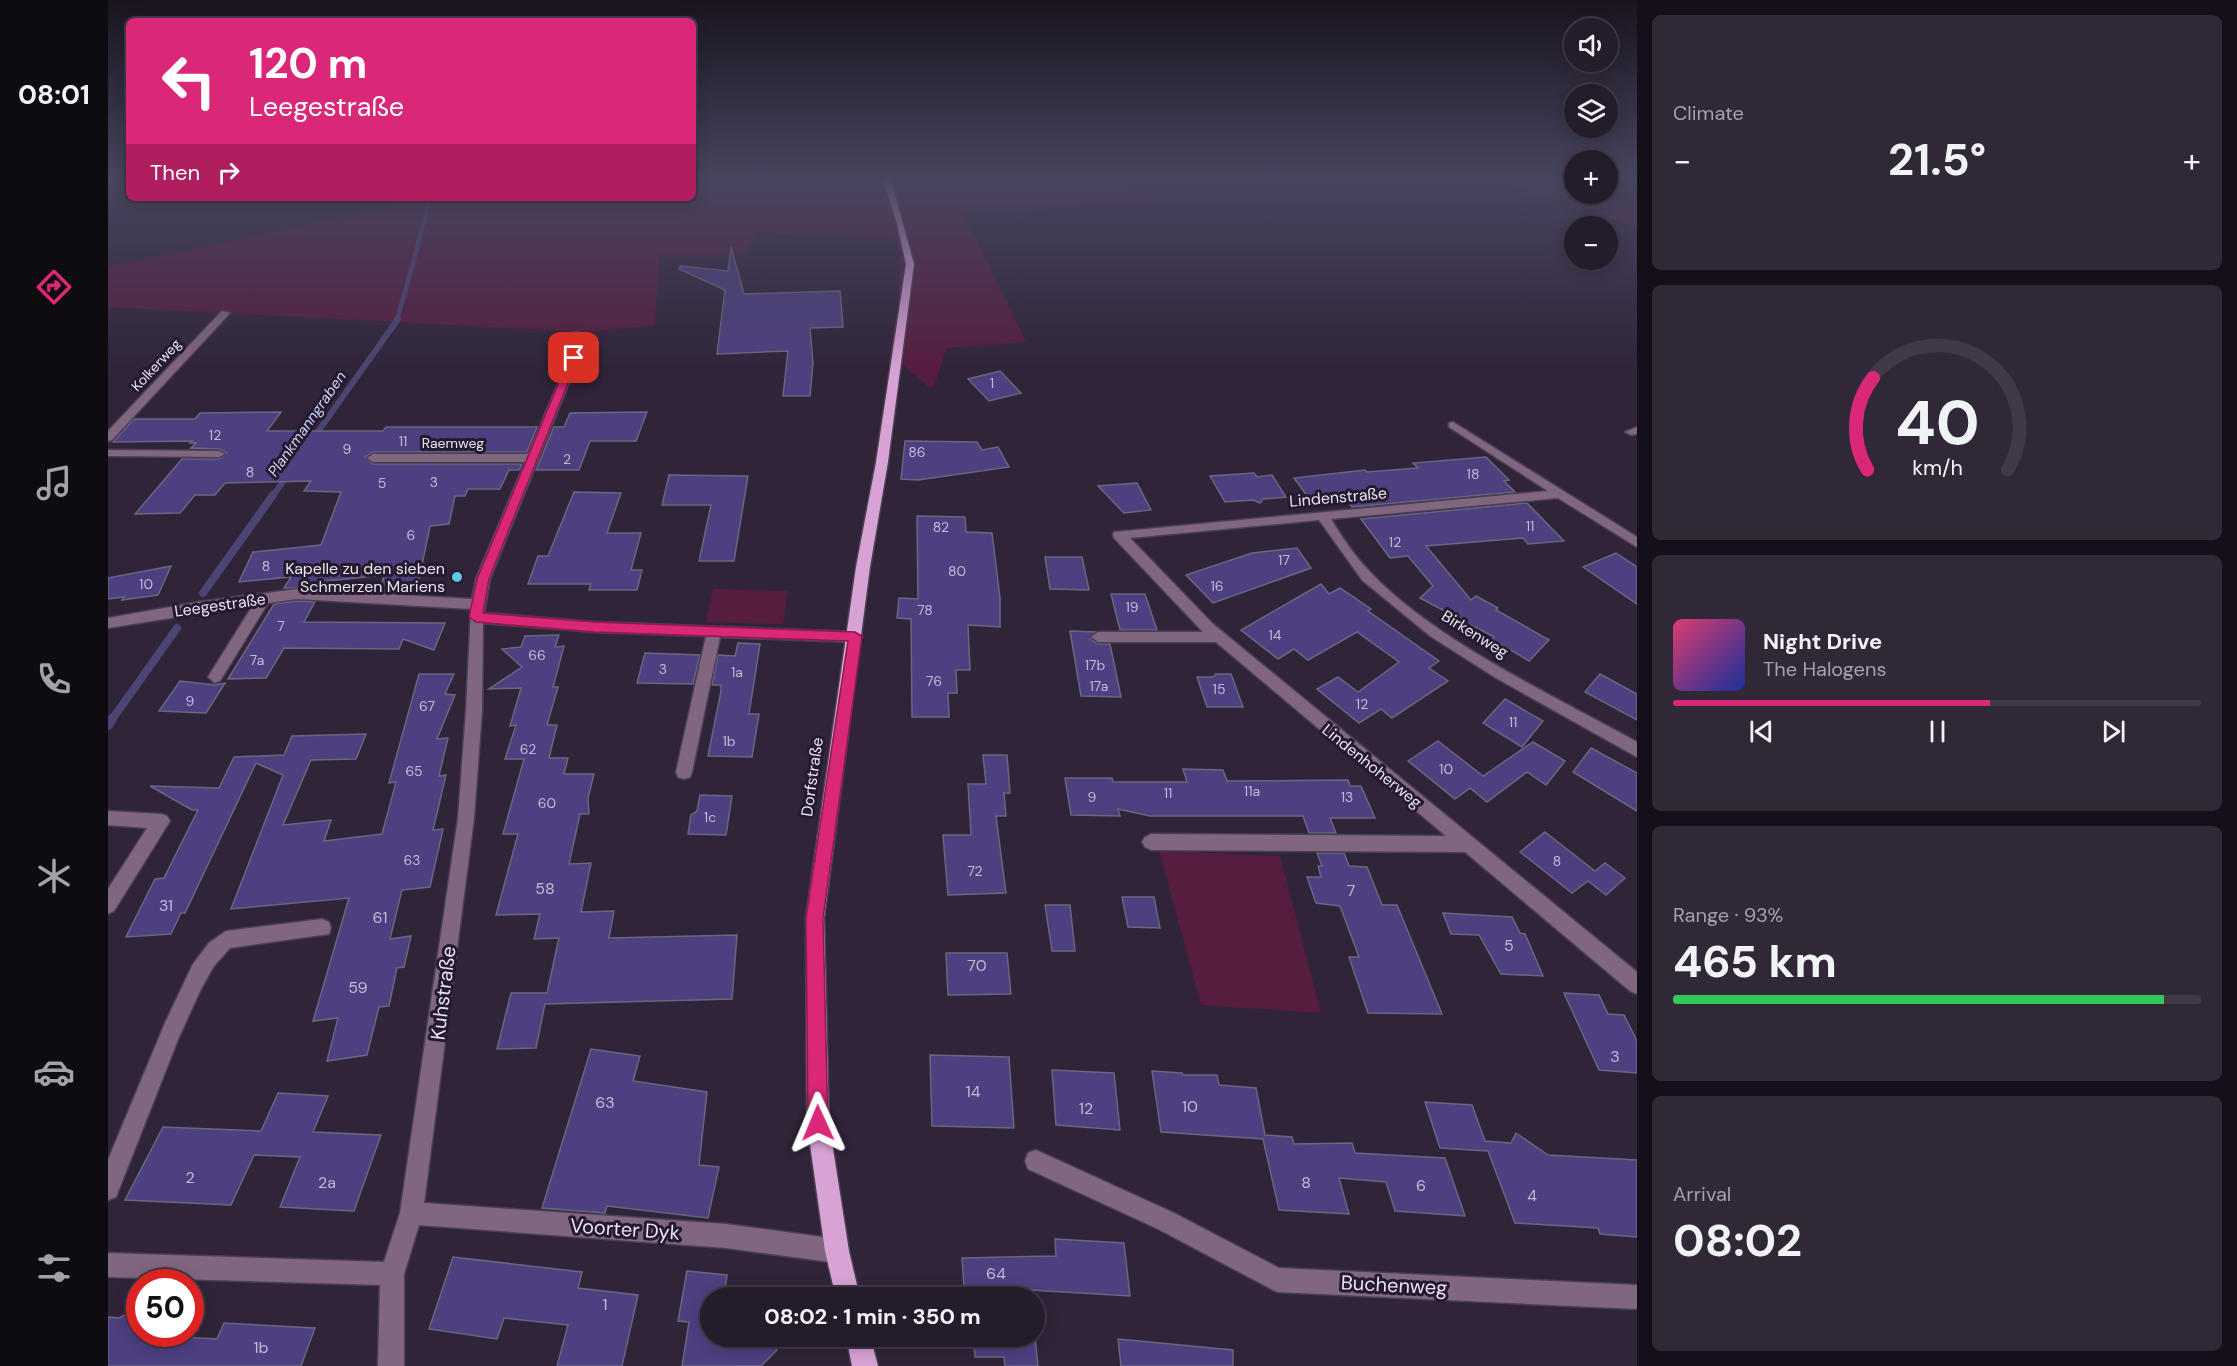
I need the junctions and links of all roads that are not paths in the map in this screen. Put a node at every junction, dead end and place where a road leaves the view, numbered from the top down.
1 (905, 244) edge
2 (225, 313) dead end
3 (576, 334) dead end
4 (1453, 425) dead end
5 (108, 438) edge
6 (108, 453) edge
7 (219, 454) dead end
8 (373, 458) dead end
9 (532, 458) junction
10 (1561, 494) junction
11 (1322, 515) junction
12 (1119, 535) joint
13 (1637, 543) edge
14 (264, 598) junction
15 (476, 610) junction
16 (108, 623) edge
17 (714, 631) junction
18 (855, 636) junction
19 (1098, 637) dead end
20 (1219, 638) junction
21 (215, 677) dead end
22 (1637, 750) edge
23 (684, 772) dead end
24 (108, 818) edge
25 (1151, 842) dead end
26 (1467, 844) junction
27 (108, 905) edge
28 (322, 928) dead end
29 (1637, 984) edge
30 (1036, 1161) dead end
31 (108, 1189) edge
32 (411, 1213) junction
33 (837, 1251) junction
34 (108, 1265) edge
35 (392, 1274) junction
36 (845, 1287) edge
37 (1637, 1297) edge
38 (861, 1347) edge
39 (391, 1366) edge
40 (865, 1366) edge

1 - 18 main road, Dorfstraße
2 - 5 street, Kolkerweg
3 - 9 street
4 - 10 street
6 - 7 street
8 - 9 street, Raemweg
9 - 15 street
10 - 11 street, Lindenstraße
10 - 13 street
11 - 12 street, Lindenstraße
11 - 22 street, Birkenweg
12 - 20 street, Lindenhoherweg
14 - 15 street, Leegestraße
14 - 16 street, Leegestraße
14 - 21 street
15 - 17 street, Leegestraße
15 - 32 street, Kuhstraße
17 - 18 street, Leegestraße
17 - 23 street
18 - 33 main road, Dorfstraße
19 - 20 street
20 - 26 street, Lindenhoherweg
24 - 27 street
25 - 26 street
26 - 29 street, Lindenhoherweg
28 - 31 street
30 - 37 street, Buchenweg
32 - 33 street, Voorter Dyk
32 - 35 street, Kuhstraße
33 - 36 main road, Dorfstraße
34 - 35 street
35 - 39 street, Kuhstraße
38 - 40 main road

